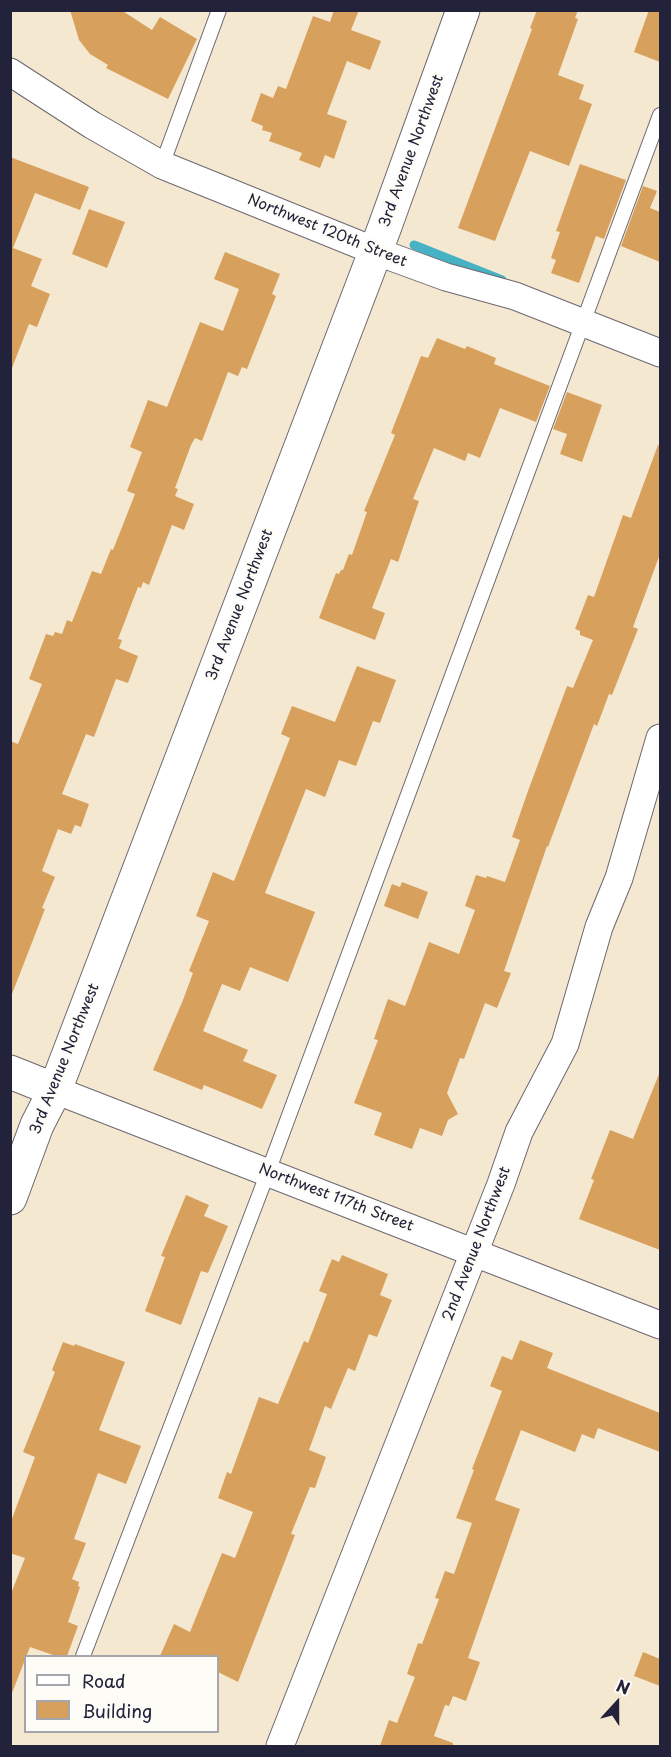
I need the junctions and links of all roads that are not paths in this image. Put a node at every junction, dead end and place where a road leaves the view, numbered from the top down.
1 (219, 10) edge
2 (463, 10) edge
3 (10, 72) edge
4 (660, 115) edge
5 (162, 165) junction
6 (375, 251) junction
7 (583, 322) junction
8 (660, 353) edge
9 (660, 738) edge
10 (10, 1072) edge
11 (55, 1090) junction
12 (268, 1172) junction
13 (10, 1198) edge
14 (474, 1251) junction
15 (660, 1325) edge
16 (83, 1655) edge
17 (280, 1746) edge

1 - 5 lane
2 - 6 street, 3rd Avenue Northwest
3 - 5 street, Northwest 120th Street
4 - 7 lane
5 - 6 street, Northwest 120th Street
6 - 7 street, Northwest 120th Street
6 - 11 street, 3rd Avenue Northwest
7 - 8 street, Northwest 120th Street
7 - 12 lane
9 - 14 street, 2nd Avenue Northwest
10 - 11 street, Northwest 117th Street
11 - 12 street, Northwest 117th Street
11 - 13 street, 3rd Avenue Northwest
12 - 14 street, Northwest 117th Street
12 - 16 lane
14 - 15 street, Northwest 117th Street
14 - 17 street, 2nd Avenue Northwest

